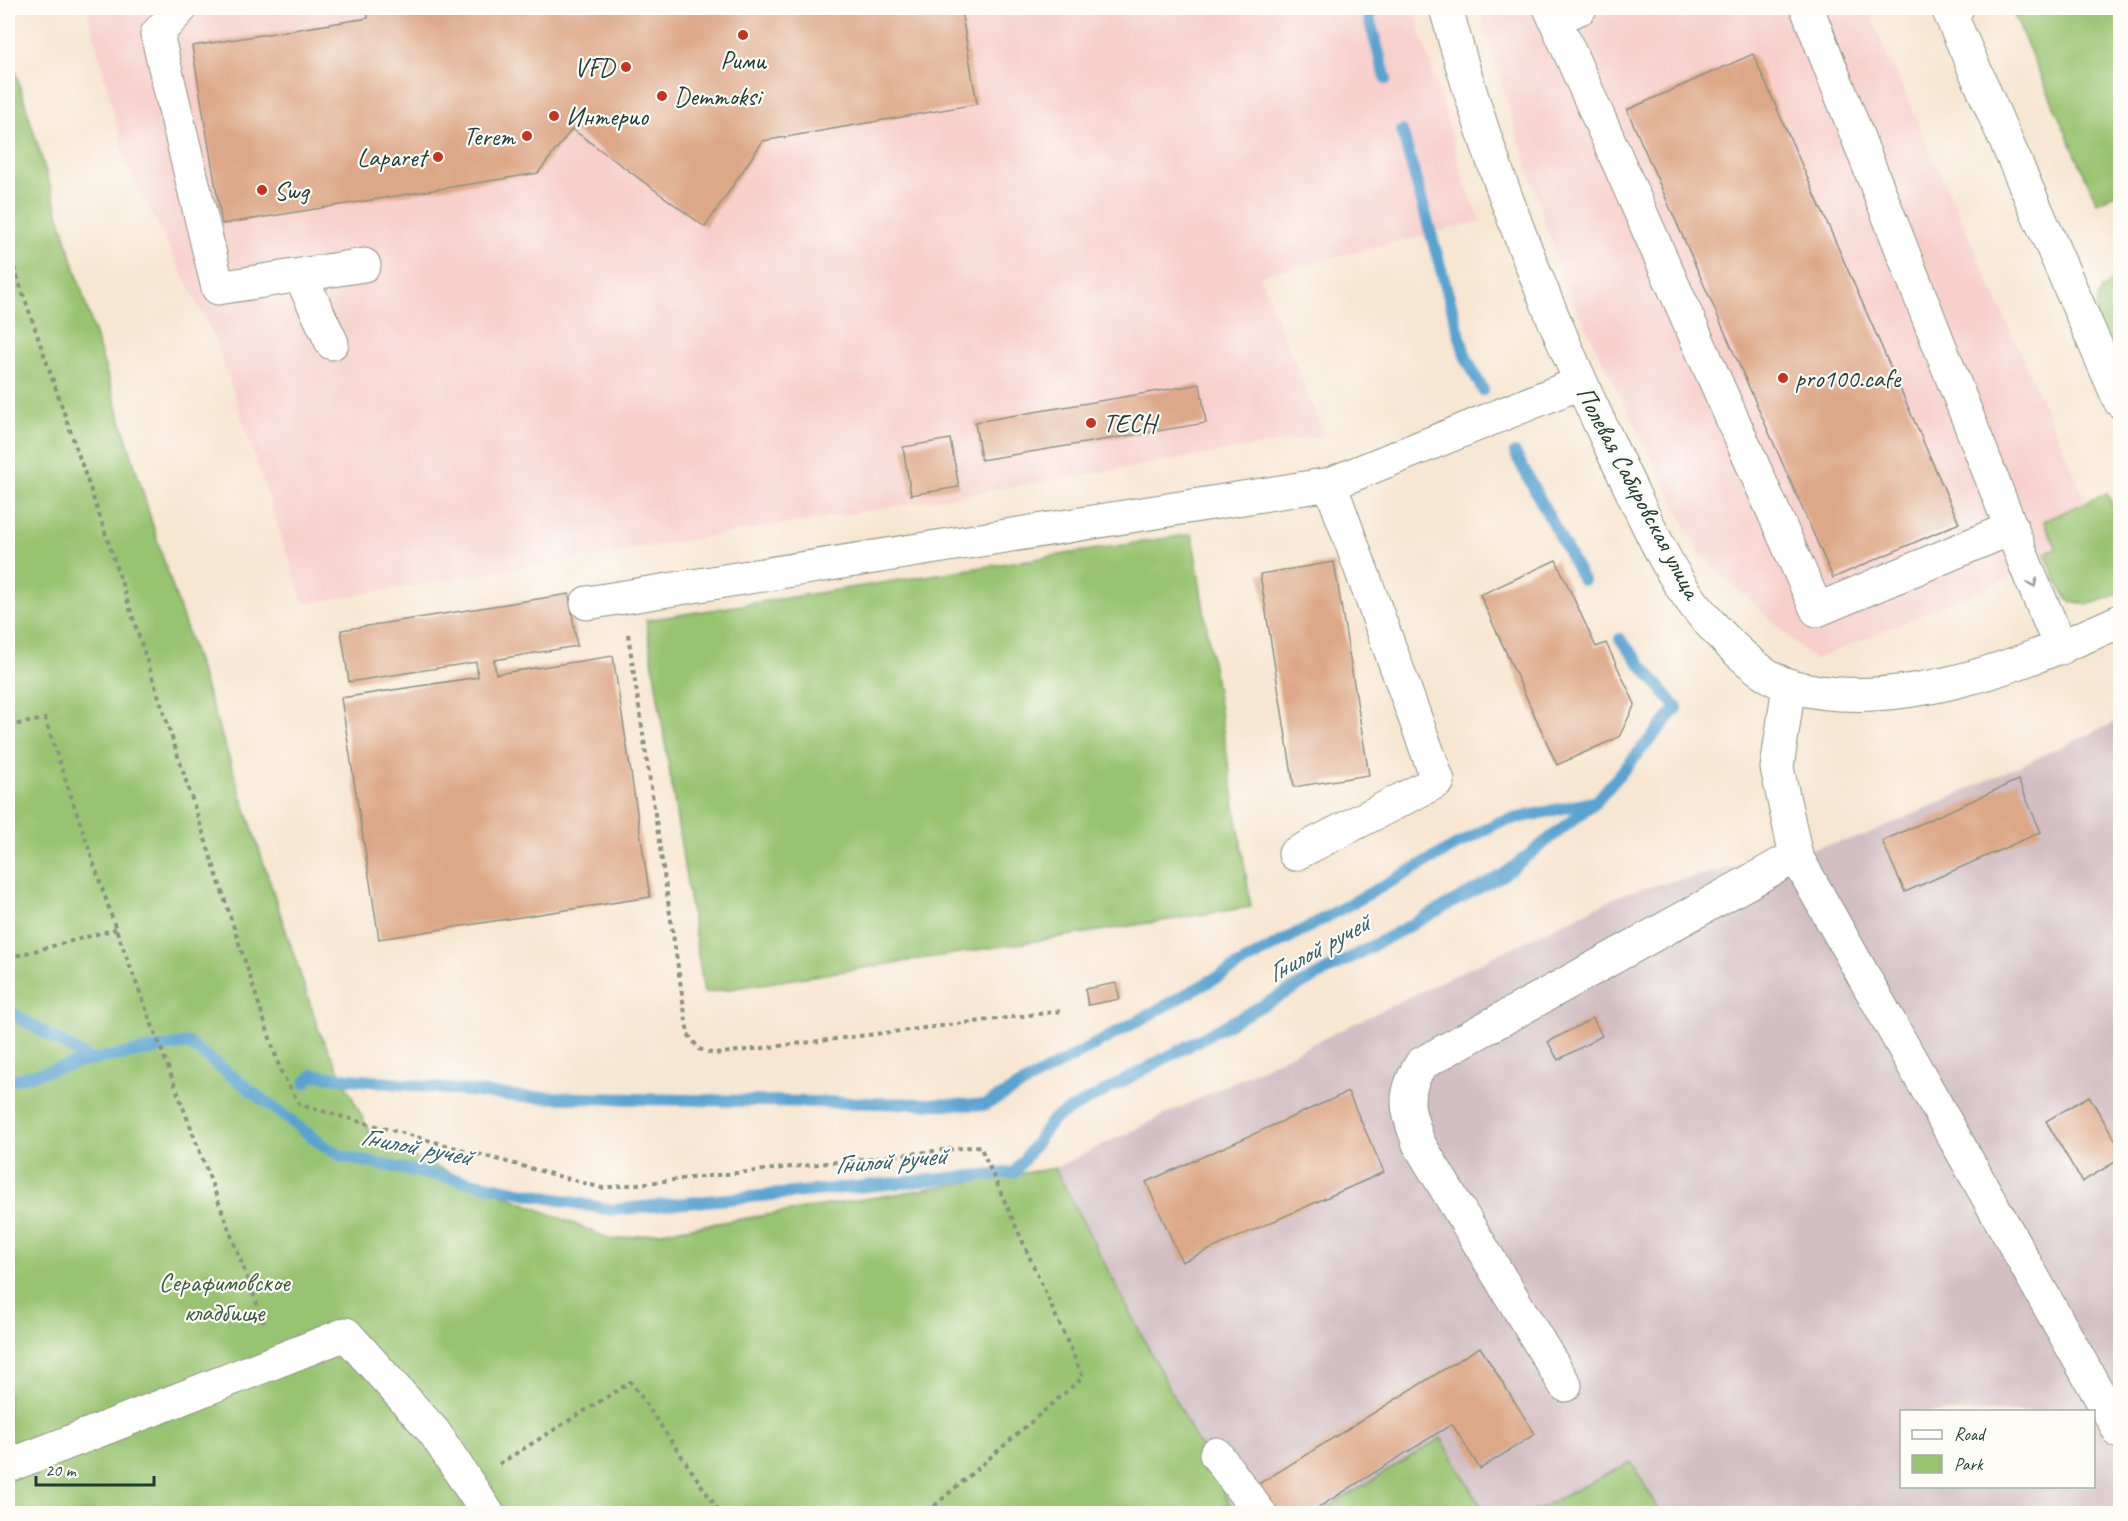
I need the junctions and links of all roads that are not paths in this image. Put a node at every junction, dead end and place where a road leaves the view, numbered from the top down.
1 (181, 8) edge
2 (1446, 8) edge
3 (1807, 8) edge
4 (1957, 8) edge
5 (1562, 11) edge
6 (364, 265) dead end
7 (300, 275) junction
8 (332, 343) dead end
9 (1580, 383) junction
10 (2121, 401) edge
11 (1330, 484) junction
12 (2012, 528) junction
13 (587, 603) dead end
14 (2121, 621) edge
15 (2061, 648) junction
16 (1789, 685) junction
17 (1294, 854) dead end
18 (1796, 856) junction
19 (1565, 1385) dead end
20 (2121, 1432) edge
21 (1216, 1454) dead end
22 (8, 1466) edge
23 (488, 1514) edge
24 (1260, 1514) edge

1 - 7 street
2 - 9 street, Полевая Сабировская улица
3 - 12 street
4 - 10 street
5 - 12 street
6 - 7 street
7 - 8 street
9 - 11 street
9 - 16 street, Полевая Сабировская улица
11 - 13 street
11 - 17 street
12 -> 15 street
14 - 15 street, Полевая Сабировская улица
15 - 16 street, Полевая Сабировская улица
16 - 18 street
18 - 19 street
18 - 20 street
21 - 24 street
22 - 23 street

